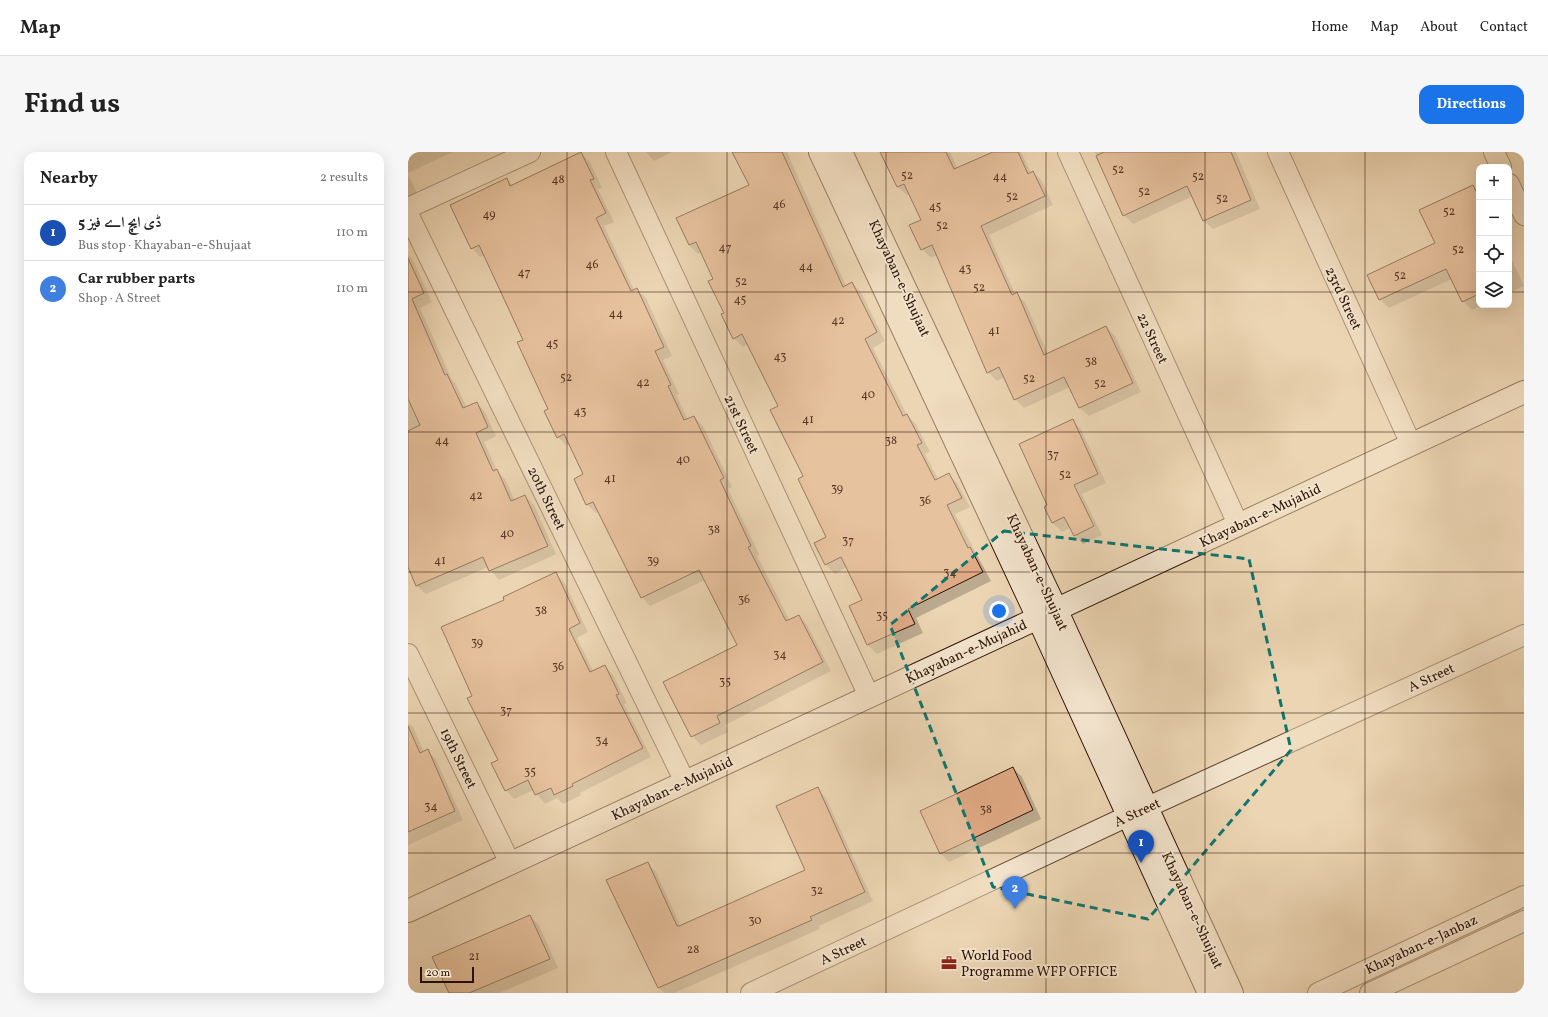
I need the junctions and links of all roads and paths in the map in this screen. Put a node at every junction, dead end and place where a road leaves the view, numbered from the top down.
1 (530, 152) edge
2 (616, 152) edge
3 (820, 152) edge
4 (840, 152) edge
5 (1068, 152) edge
6 (1278, 152) edge
7 (1494, 152) edge
8 (1500, 164) edge
9 (1512, 190) edge
10 (408, 208) edge
11 (408, 214) edge
12 (1524, 215) edge
13 (1524, 392) edge
14 (1411, 444) junction
15 (1238, 524) junction
16 (1047, 614) junction
17 (1524, 635) edge
18 (408, 654) edge
19 (869, 696) junction
20 (685, 782) junction
21 (1137, 811) junction
22 (510, 863) junction
23 (1524, 896) edge
24 (408, 911) edge
25 (1524, 921) edge
26 (751, 993) edge
27 (1210, 993) edge
28 (1232, 993) edge
29 (1318, 993) edge
30 (1370, 993) edge

1 - 10 street
2 - 19 street, 21st Street
3 - 16 main road, Khayaban-e-Shujaat
4 - 16 main road, Khayaban-e-Shujaat
5 - 15 street, 22 Street
6 - 14 street, 23rd Street
7 - 8 street
9 - 12 street
11 - 20 street, 20th Street
13 - 14 main road, Khayaban-e-Mujahid
14 - 15 main road, Khayaban-e-Mujahid
15 - 16 main road, Khayaban-e-Mujahid
16 - 19 main road, Khayaban-e-Mujahid
16 - 21 main road, Khayaban-e-Shujaat
17 - 21 street, A Street
18 - 22 street, 19th Street
19 - 20 main road, Khayaban-e-Mujahid
20 - 22 main road, Khayaban-e-Mujahid
21 - 26 street, A Street
21 - 27 main road, Khayaban-e-Shujaat
21 - 28 main road, Khayaban-e-Shujaat
22 - 24 main road, Khayaban-e-Mujahid
23 - 29 street, Khayaban-e-Janbaz
25 - 30 street, Khayaban-e-Janbaz

